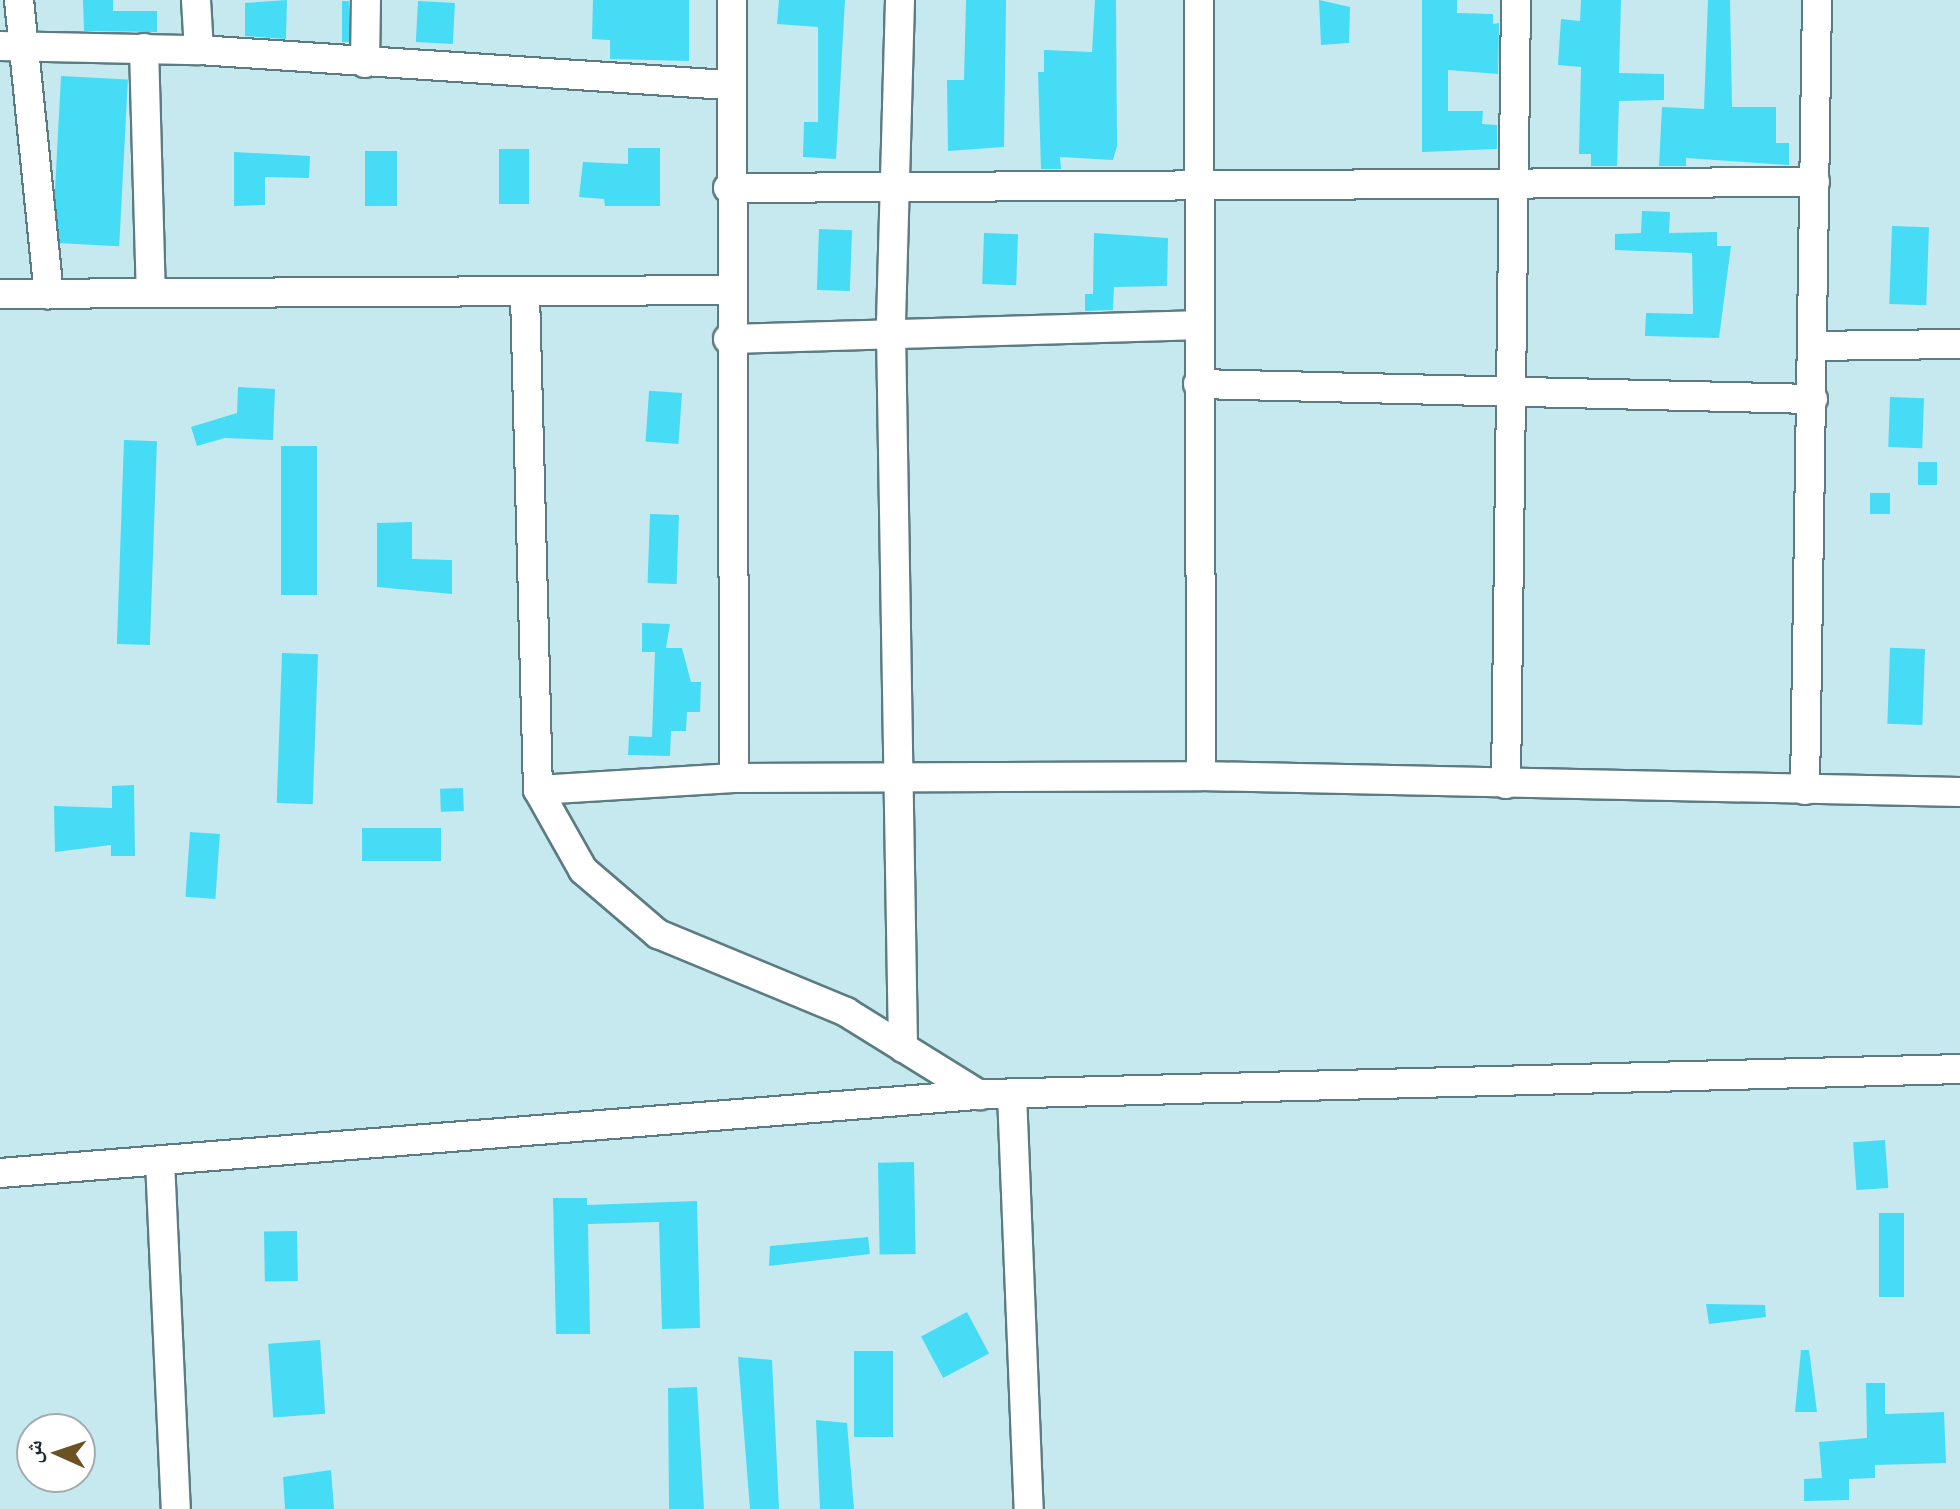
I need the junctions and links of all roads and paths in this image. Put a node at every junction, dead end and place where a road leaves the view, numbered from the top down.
1 (19, 0) edge
2 (196, 0) edge
3 (366, 0) edge
4 (732, 0) edge
5 (900, 0) edge
6 (1199, 0) edge
7 (1516, 0) edge
8 (1817, 0) edge
9 (12, 46) edge
10 (144, 48) junction
11 (199, 50) junction
12 (365, 63) junction
13 (728, 85) junction
14 (1198, 182) junction
15 (1815, 182) junction
16 (1512, 183) junction
17 (893, 184) junction
18 (728, 188) junction
19 (728, 290) junction
20 (151, 292) junction
21 (0, 294) edge
22 (49, 294) junction
23 (525, 294) junction
24 (1197, 325) junction
25 (891, 331) junction
26 (728, 339) junction
27 (1960, 344) edge
28 (1812, 346) junction
29 (1198, 384) junction
30 (1508, 388) junction
31 (1813, 399) junction
32 (1201, 776) junction
33 (734, 778) junction
34 (898, 778) junction
35 (1506, 784) junction
36 (538, 790) junction
37 (1805, 790) junction
38 (1960, 792) edge
39 (903, 1048) junction
40 (1960, 1069) edge
41 (1012, 1094) junction
42 (980, 1095) junction
43 (160, 1161) junction
44 (0, 1173) edge
45 (176, 1509) edge
46 (1029, 1509) edge

1 - 9 street
2 - 11 street
3 - 12 street
4 - 13 street
5 - 17 street
6 - 14 street
7 - 16 street
8 - 15 street
9 - 10 street
9 - 22 street
10 - 11 street
10 - 20 street
11 - 12 street
12 - 13 street
13 - 18 street
14 - 16 street
14 - 17 street
14 - 24 street
15 - 16 street
15 - 28 street
16 - 30 street
17 - 18 street
17 - 25 street
18 - 19 street
19 - 23 street
19 - 26 street
20 - 22 street
20 - 23 street
21 - 22 street
23 - 36 street
24 - 25 street
24 - 29 street
25 - 26 street
25 - 34 street
26 - 33 street
27 - 28 street
28 - 31 street
29 - 30 street
29 - 32 street
30 - 31 street
30 - 35 street
31 - 37 street
32 - 34 street
32 - 35 street
33 - 34 street
33 - 36 street
34 - 39 street
35 - 37 street
36 - 39 street
37 - 38 street
39 - 42 street
40 - 41 street
41 - 42 street
41 - 46 street
42 - 43 street
43 - 44 street
43 - 45 street

